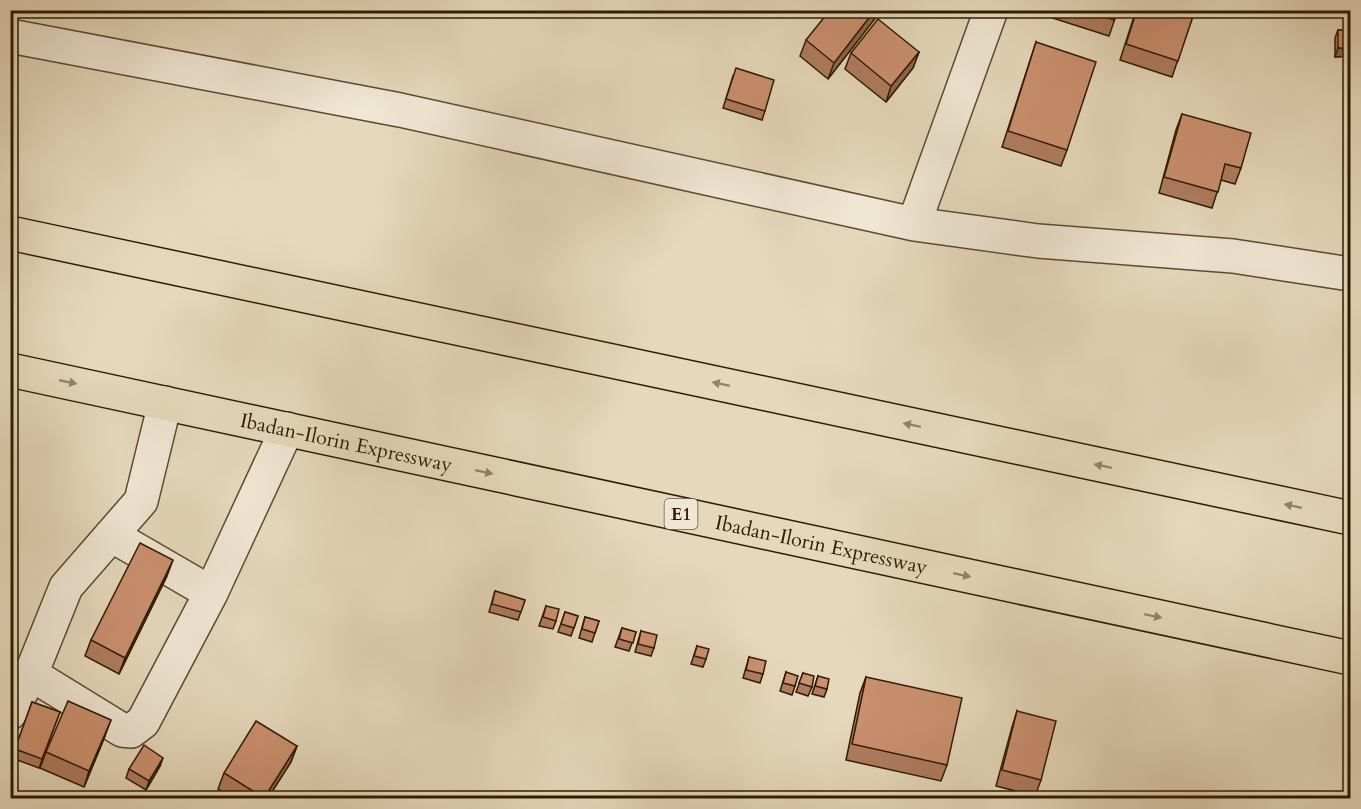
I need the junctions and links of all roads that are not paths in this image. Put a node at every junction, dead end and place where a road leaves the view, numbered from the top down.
1 (991, 10) edge
2 (10, 36) edge
3 (914, 224) junction
4 (10, 233) edge
5 (1350, 274) edge
6 (10, 370) edge
7 (165, 404) junction
8 (286, 429) junction
9 (1350, 518) edge
10 (111, 535) junction
11 (210, 593) junction
12 (1350, 658) edge
13 (31, 674) junction
14 (10, 713) edge

1 - 3 street
2 - 3 street
3 - 5 street
9 -> 4 highway
6 -> 7 highway, Ibadan-Ilorin Expressway / E1
7 - 8 highway, Ibadan-Ilorin Expressway / E1
7 - 10 street
8 - 11 street
8 -> 12 highway, Ibadan-Ilorin Expressway / E1
10 - 11 street
10 - 13 street
11 - 13 street
13 - 14 street

